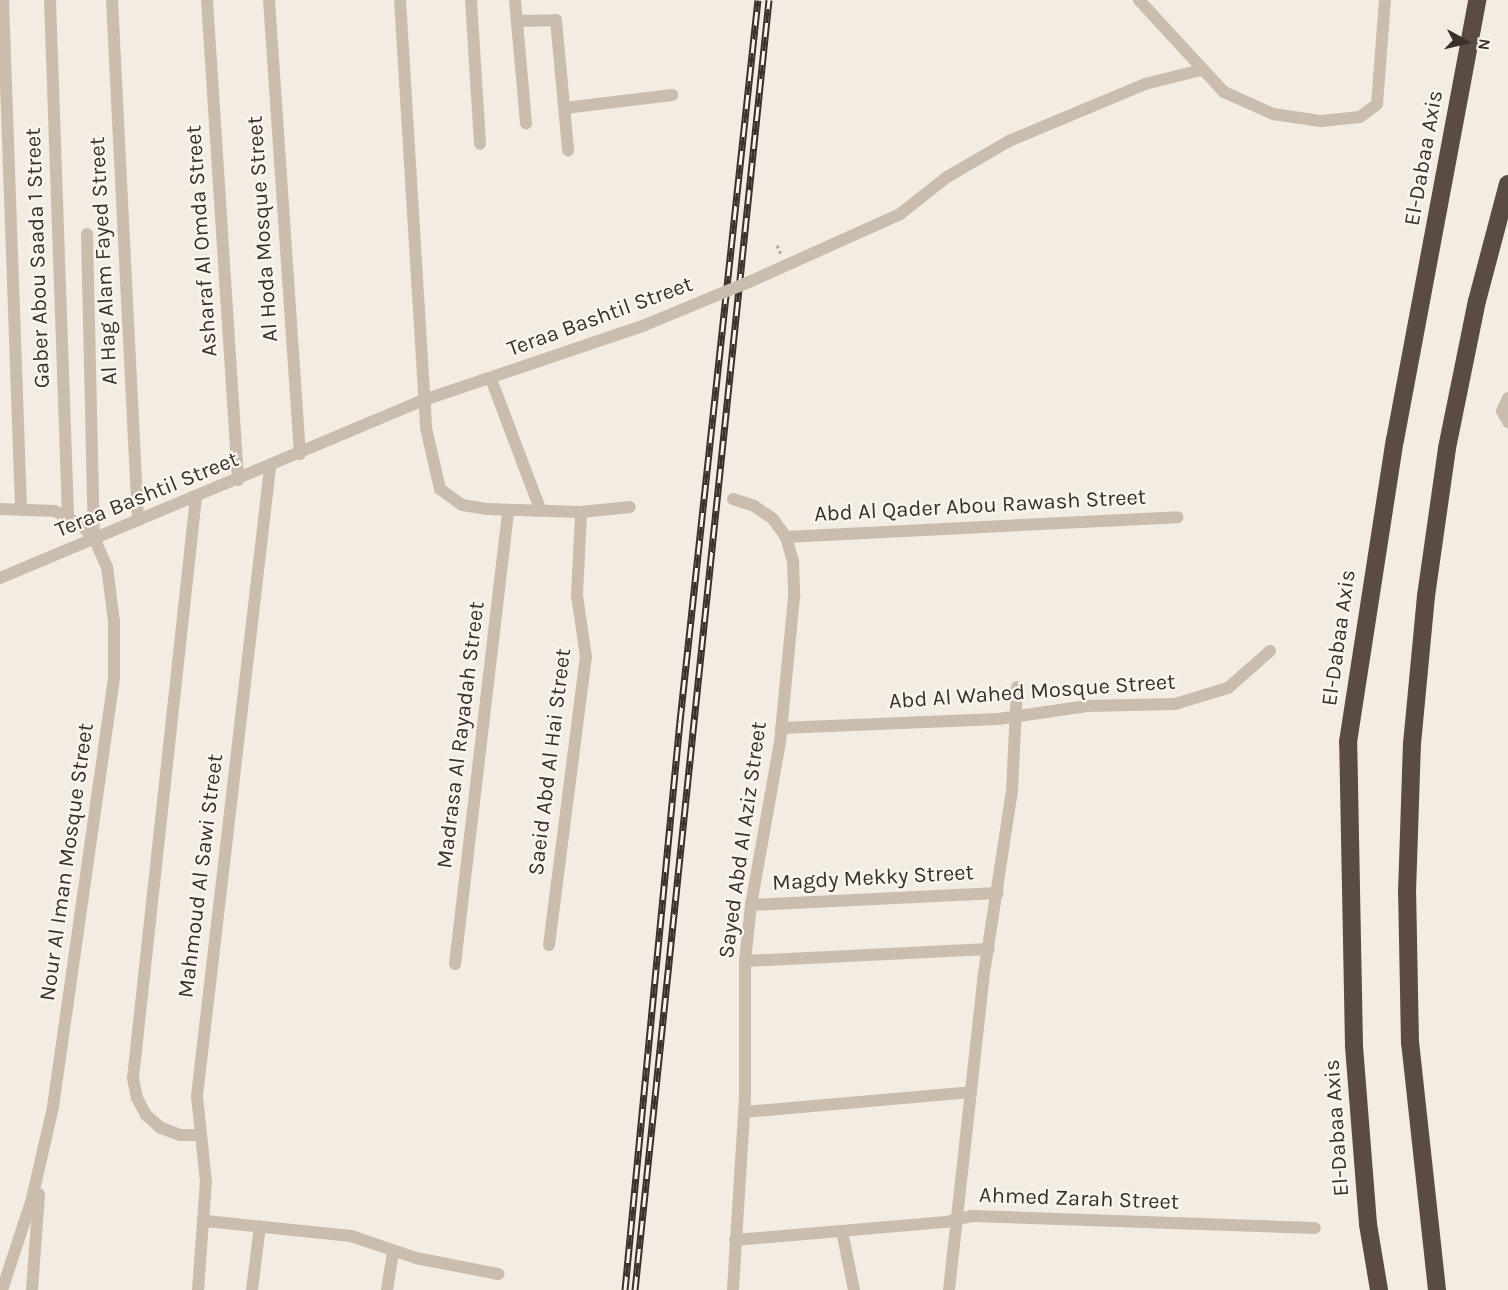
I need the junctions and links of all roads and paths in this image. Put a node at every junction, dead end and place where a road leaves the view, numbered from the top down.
1 (3, 0) edge
2 (51, 0) edge
3 (112, 0) edge
4 (207, 0) edge
5 (269, 0) edge
6 (400, 0) edge
7 (471, 0) edge
8 (515, 0) edge
9 (1139, 0) edge
10 (1385, 0) edge
11 (1477, 0) edge
12 (517, 21) junction
13 (1201, 70) junction
14 (672, 95) dead end
15 (565, 108) junction
16 (526, 124) dead end
17 (480, 144) dead end
18 (568, 150) dead end
19 (1508, 184) edge
20 (87, 234) dead end
21 (777, 245) dead end
22 (782, 255) dead end
23 (490, 379) junction
24 (1508, 398) edge
25 (424, 400) junction
26 (1508, 423) edge
27 (300, 454) junction
28 (270, 468) junction
29 (238, 480) junction
30 (196, 497) junction
31 (733, 499) dead end
32 (630, 507) dead end
33 (21, 508) junction
34 (0, 509) edge
35 (508, 510) junction
36 (541, 511) junction
37 (581, 512) junction
38 (68, 515) junction
39 (1177, 517) dead end
40 (138, 520) junction
41 (786, 537) junction
42 (94, 538) junction
43 (0, 579) edge
44 (1270, 651) dead end
45 (1017, 687) dead end
46 (1017, 717) junction
47 (781, 728) junction
48 (998, 893) junction
49 (751, 905) junction
50 (549, 945) dead end
51 (989, 949) junction
52 (745, 962) junction
53 (455, 964) dead end
54 (971, 1092) junction
55 (744, 1112) junction
56 (200, 1135) junction
57 (40, 1169) junction
58 (959, 1218) junction
59 (206, 1221) junction
60 (260, 1226) junction
61 (1315, 1228) dead end
62 (842, 1231) junction
63 (735, 1240) junction
64 (393, 1251) junction
65 (498, 1274) dead end
66 (2, 1290) edge
67 (32, 1290) edge
68 (198, 1290) edge
69 (252, 1290) edge
70 (387, 1290) edge
71 (734, 1290) edge
72 (854, 1290) edge
73 (949, 1290) edge
74 (1379, 1290) edge
75 (1437, 1290) edge

1 - 33 street
2 - 38 street, Gaber Abou Saada 1 Street
3 - 40 street, Al Hag Alam Fayed Street
4 - 29 street, Asharaf Al Omda Street
5 - 27 street, Al Hoda Mosque Street
6 - 25 street
7 - 17 street
8 - 12 street
9 - 13 street
10 - 13 street
11 - 74 highway, El-Dabaa Axis
12 - 15 street
12 - 16 street
13 - 23 street, Teraa Bashtil Street, bridge
14 - 15 street
15 - 18 street
19 - 75 highway
20 - 42 street
21 - 22 path
23 - 25 street, Teraa Bashtil Street
23 - 36 street
24 - 26 street
25 - 27 street, Teraa Bashtil Street
25 - 35 street
27 - 28 street, Teraa Bashtil Street
28 - 29 street, Teraa Bashtil Street
28 - 56 street, Mahmoud Al Sawi Street
29 - 30 street, Teraa Bashtil Street
30 - 40 street, Teraa Bashtil Street
30 - 56 street
31 - 41 street, Sayed Abd Al Aziz Street
32 - 37 street
33 - 34 street
33 - 38 street
35 - 36 street
35 - 53 street, Madrasa Al Rayadah Street
36 - 37 street
37 - 50 street, Saeid Abd Al Hai Street
38 - 42 street, Nour Al Iman Mosque Street
39 - 41 street, Abd Al Qader Abou Rawash Street
40 - 42 street, Teraa Bashtil Street
41 - 47 street, Sayed Abd Al Aziz Street
42 - 43 street, Teraa Bashtil Street
42 - 57 street, Nour Al Iman Mosque Street
44 - 46 street, Abd Al Wahed Mosque Street
45 - 46 street
46 - 47 street, Abd Al Wahed Mosque Street
46 - 48 street
47 - 49 street, Sayed Abd Al Aziz Street
48 - 49 street, Magdy Mekky Street
48 - 51 street
49 - 52 street, Sayed Abd Al Aziz Street
51 - 52 street
51 - 54 street
52 - 55 street, Sayed Abd Al Aziz Street
54 - 55 street
54 - 58 street
55 - 63 street, Sayed Abd Al Aziz Street
56 - 59 street, Mahmoud Al Sawi Street
57 - 66 street, Nour Al Iman Mosque Street
57 - 67 street
58 - 61 street, Ahmed Zarah Street
58 - 62 street, Ahmed Zarah Street
58 - 73 street
59 - 60 street
59 - 68 street, Mahmoud Al Sawi Street
60 - 64 street
60 - 69 street
62 - 63 street, Ahmed Zarah Street
62 - 72 street
63 - 71 street, Sayed Abd Al Aziz Street
64 - 65 street
64 - 70 street

